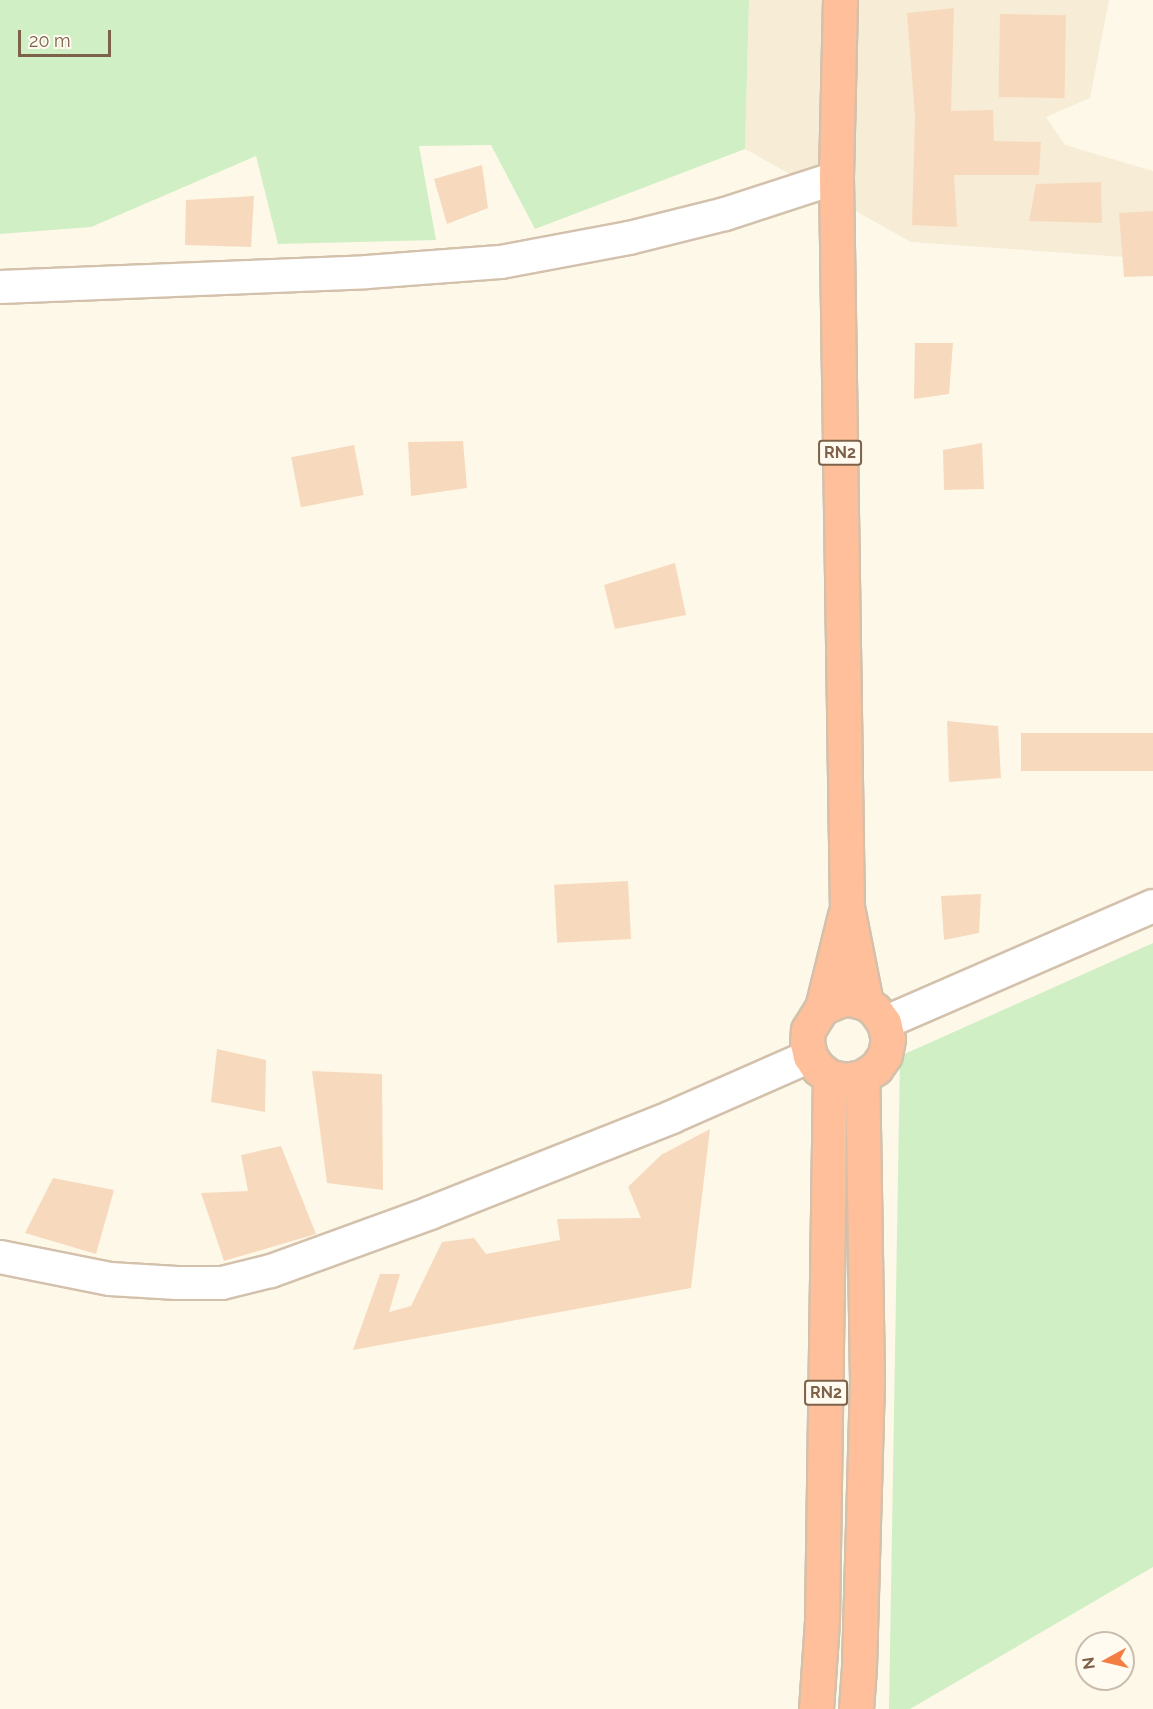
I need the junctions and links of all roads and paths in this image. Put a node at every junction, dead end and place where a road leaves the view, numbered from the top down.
1 (840, 0) edge
2 (836, 178) junction
3 (0, 287) edge
4 (1153, 906) edge
5 (847, 907) junction
6 (822, 1008) junction
7 (875, 1013) junction
8 (820, 1066) junction
9 (862, 1077) junction
10 (0, 1257) edge
11 (816, 1709) edge
12 (855, 1709) edge

1 - 2 highway, RN2
2 - 3 street
2 - 5 highway, RN2
4 - 7 street
5 - 6 highway, RN2
5 - 7 highway, RN2
6 - 7 highway
6 - 8 highway, RN2
7 - 9 highway, RN2
8 - 9 highway
8 - 10 street
8 - 11 highway, RN2
9 - 12 highway, RN2

